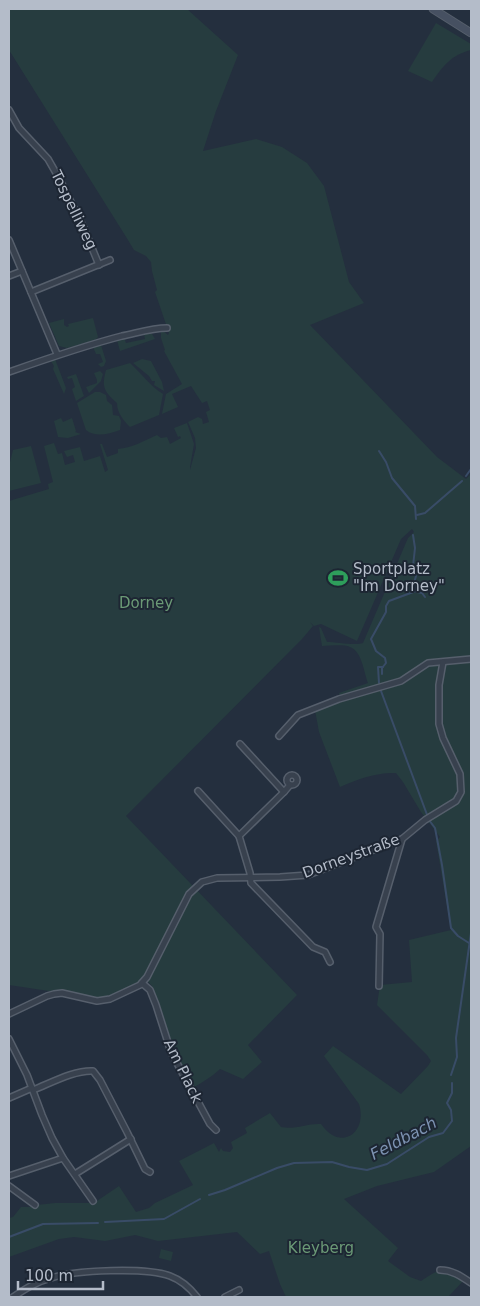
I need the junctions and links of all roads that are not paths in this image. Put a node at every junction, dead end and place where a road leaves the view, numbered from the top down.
1 (433, 9) edge
2 (471, 33) edge
3 (9, 110) edge
4 (9, 240) edge
5 (110, 260) dead end
6 (99, 265) junction
7 (22, 272) junction
8 (9, 276) edge
9 (31, 292) junction
10 (167, 328) dead end
11 (57, 354) junction
12 (9, 372) edge
13 (471, 658) edge
14 (443, 662) junction
15 (279, 736) dead end
16 (240, 744) dead end
17 (290, 785) dead end
18 (198, 791) dead end
19 (284, 792) junction
20 (239, 836) junction
21 (402, 840) junction
22 (251, 878) junction
23 (330, 962) dead end
24 (142, 983) junction
25 (379, 986) dead end
26 (9, 1014) edge
27 (9, 1040) edge
28 (32, 1090) junction
29 (9, 1098) edge
30 (216, 1130) dead end
31 (131, 1139) junction
32 (64, 1158) junction
33 (150, 1172) dead end
34 (75, 1174) junction
35 (9, 1176) edge
36 (9, 1186) edge
37 (94, 1201) dead end
38 (35, 1205) dead end
39 (440, 1270) dead end
40 (471, 1283) edge
41 (239, 1290) dead end
42 (13, 1297) edge
43 (196, 1297) edge
44 (225, 1297) edge

1 - 2 main road
3 - 6 street, Tospelliweg
4 - 7 street
5 - 6 street, Tospelliweg
6 - 9 street, Tospelliweg
7 - 8 street
7 - 9 street
9 - 11 street
10 - 11 street
11 - 12 street
13 - 14 street
14 - 15 street
14 - 21 street, Dorneystraße
16 - 19 street
17 - 19 street
18 - 20 street
19 - 20 street
20 - 22 street
21 - 22 street, Dorneystraße
21 - 25 street
22 - 23 street
22 - 24 street, Dorneystraße
24 - 26 street
24 - 30 street, Am Plack
27 - 28 street
28 - 29 street
28 - 31 street
28 - 32 street
31 - 33 street
31 - 34 street
32 - 34 street
32 - 35 street
34 - 37 street
36 - 38 street
39 - 40 street
41 - 44 street
42 - 43 street

